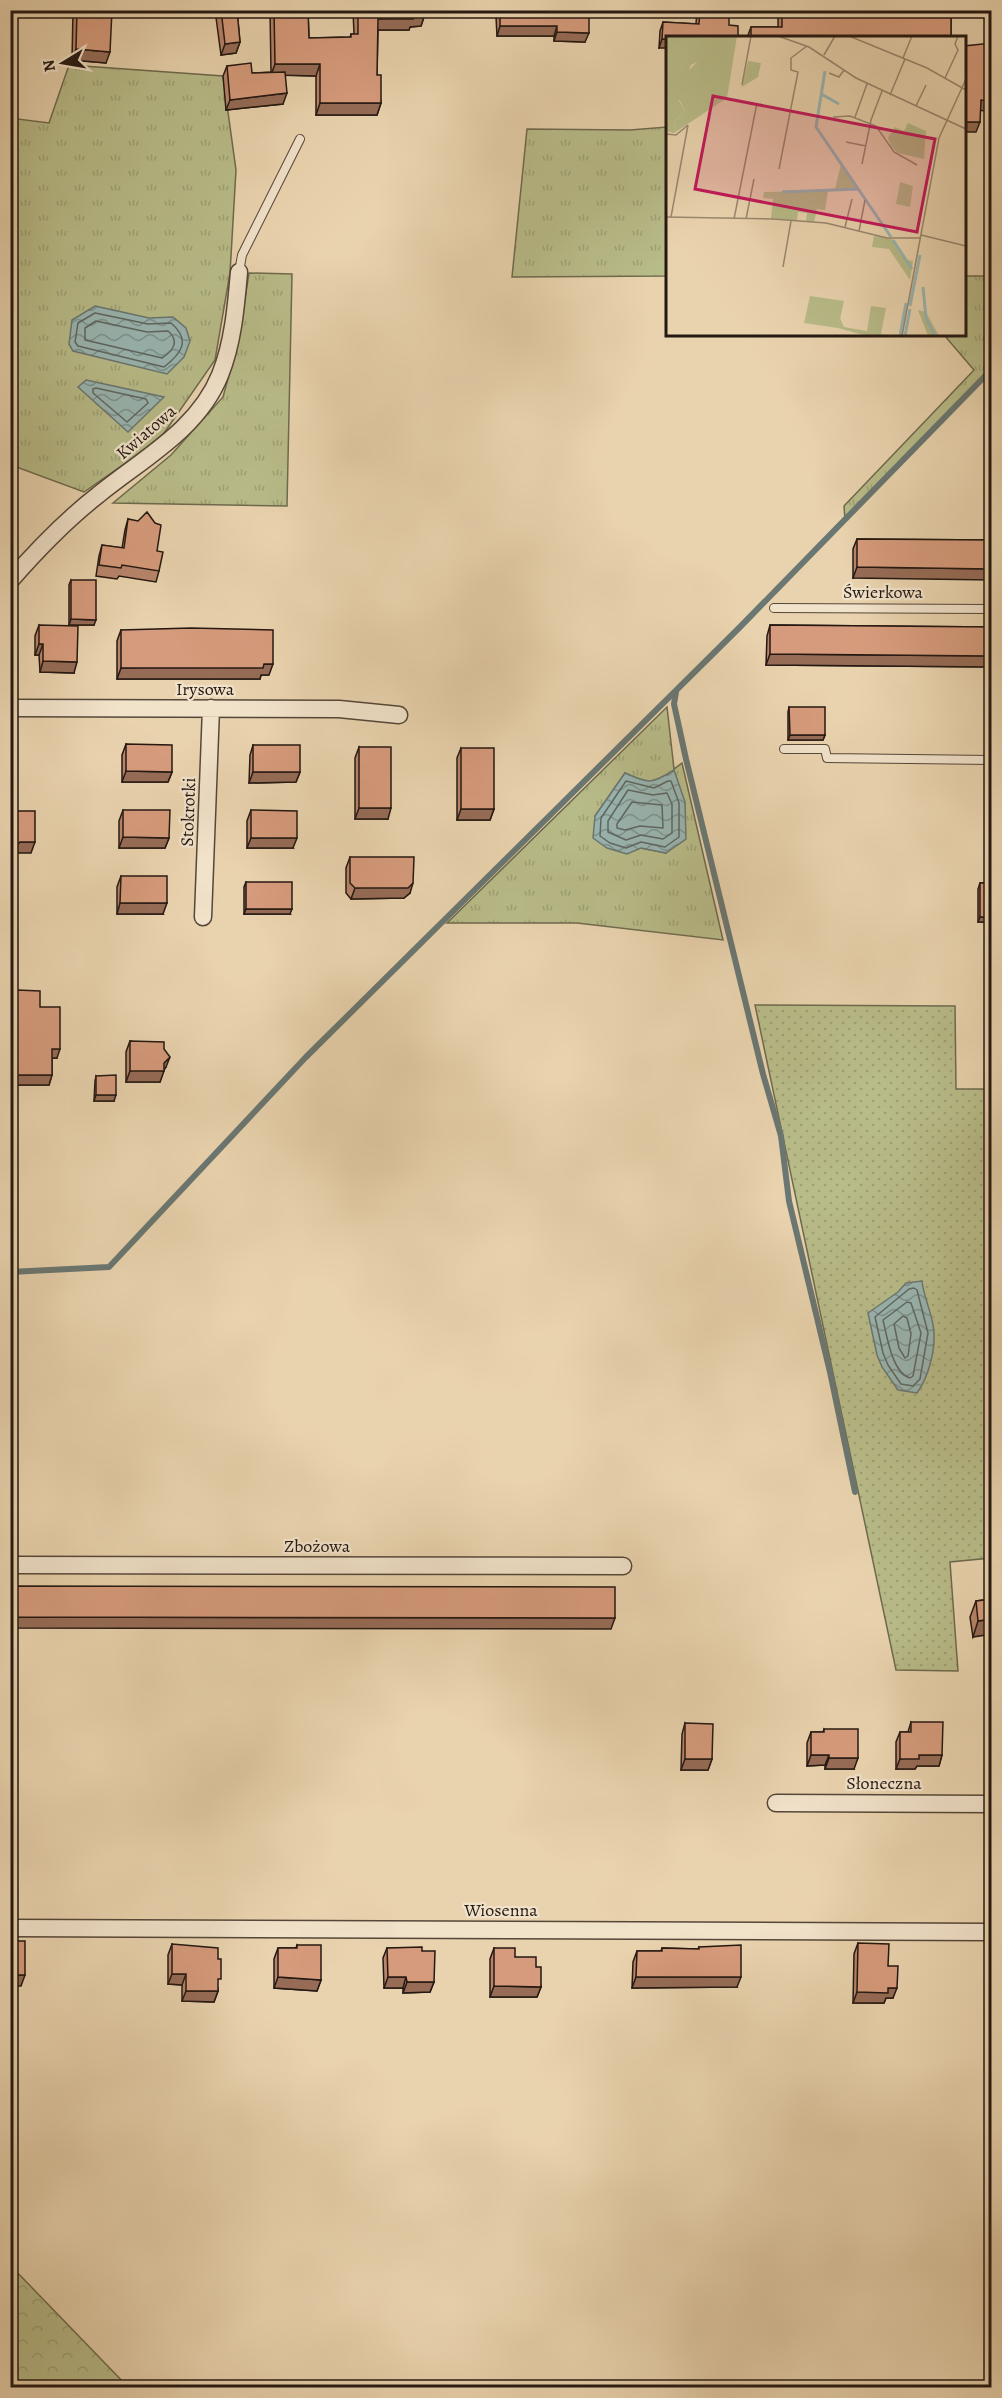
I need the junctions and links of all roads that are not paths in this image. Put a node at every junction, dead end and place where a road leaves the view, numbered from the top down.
1 (300, 139) dead end
2 (239, 272) joint
3 (10, 581) edge
4 (774, 608) dead end
5 (992, 609) edge
6 (10, 708) edge
7 (212, 708) junction
8 (399, 715) dead end
9 (784, 749) dead end
10 (992, 760) edge
11 (203, 917) dead end
12 (10, 1566) edge
13 (623, 1566) dead end
14 (776, 1803) dead end
15 (992, 1804) edge
16 (10, 1928) edge
17 (992, 1932) edge

1 - 2 lane
2 - 3 street, Kwiatowa
4 - 5 lane, Świerkowa
6 - 7 street, Irysowa
7 - 8 street, Irysowa
7 - 11 street, Stokrotki
9 - 10 lane
12 - 13 street, Zbożowa
14 - 15 street, Słoneczna
16 - 17 street, Wiosenna

